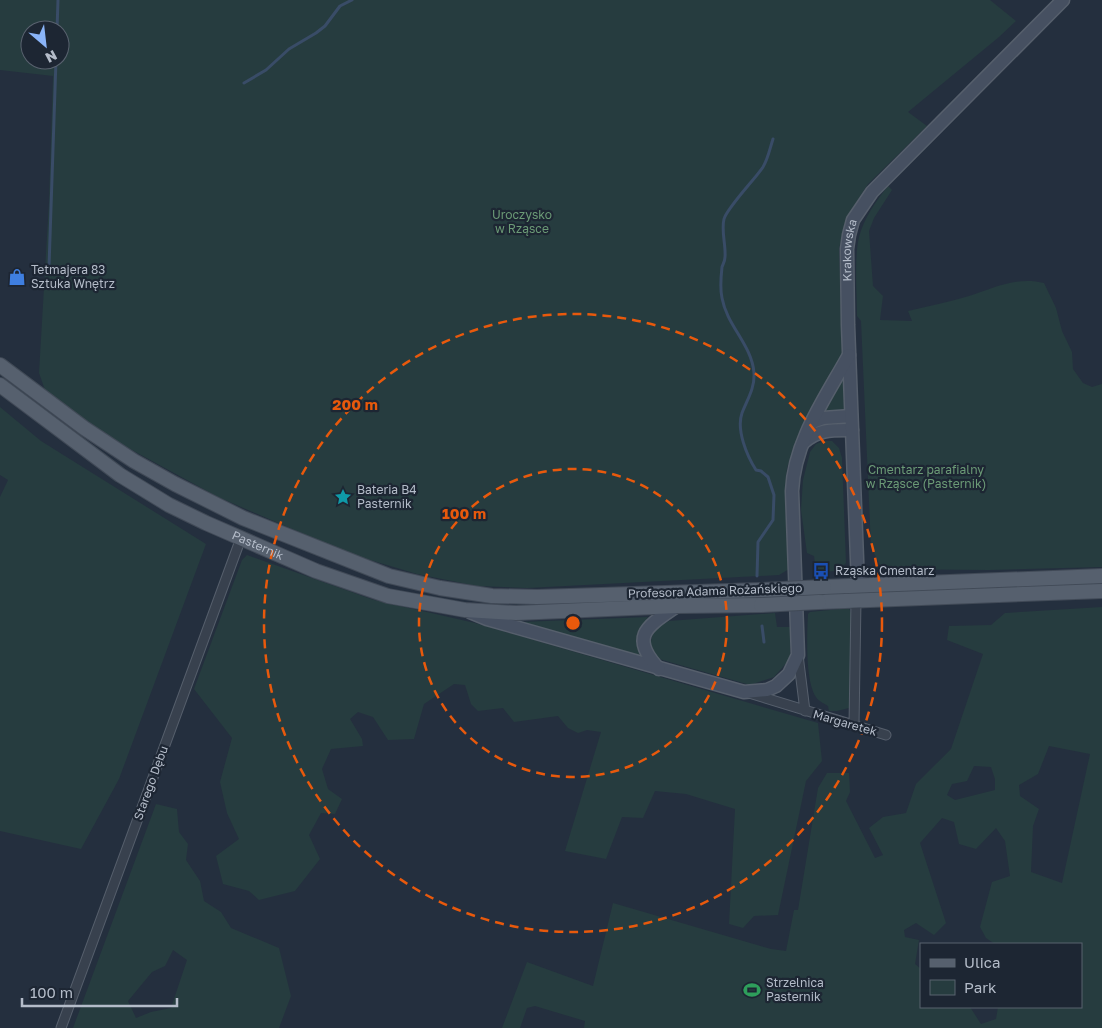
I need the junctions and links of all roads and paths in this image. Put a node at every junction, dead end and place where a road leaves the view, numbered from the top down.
1 (1063, 0) edge
2 (849, 355) junction
3 (0, 365) edge
4 (0, 386) edge
5 (851, 416) junction
6 (812, 422) junction
7 (852, 430) junction
8 (803, 443) junction
9 (218, 506) junction
10 (206, 523) junction
11 (240, 538) junction
12 (1102, 576) edge
13 (858, 584) junction
14 (1102, 591) edge
15 (537, 597) joint
16 (856, 601) junction
17 (677, 606) junction
18 (465, 610) junction
19 (551, 612) joint
20 (798, 655) junction
21 (659, 668) junction
22 (744, 692) junction
23 (805, 711) junction
24 (854, 725) junction
25 (886, 735) dead end
26 (61, 1028) edge

1 - 2 street, Krakowska
2 - 5 street, Krakowska
2 - 6 street
3 - 9 main road, Pasternik
4 - 10 main road, Pasternik
5 - 6 street
5 - 7 street, Krakowska
6 - 8 street
7 - 8 street
7 - 13 street, Krakowska
8 - 20 street
9 - 10 main road
9 - 15 main road, Pasternik
10 - 11 main road, Pasternik
11 - 18 main road, Pasternik
11 - 26 street, Starego Dębu
12 - 13 main road, Profesora Adama Rożańskiego
13 - 15 main road, Profesora Adama Rożańskiego, bridge
14 - 16 main road, Profesora Adama Rożańskiego
16 - 17 main road, Profesora Adama Rożańskiego, bridge
16 - 24 street
17 - 19 main road, Profesora Adama Rożańskiego
17 - 21 street
18 - 19 main road, Pasternik
18 - 21 street
20 - 22 street
20 - 23 street
21 - 22 street
22 - 23 street, Margaretek
23 - 24 street, Margaretek
24 - 25 street, Margaretek

